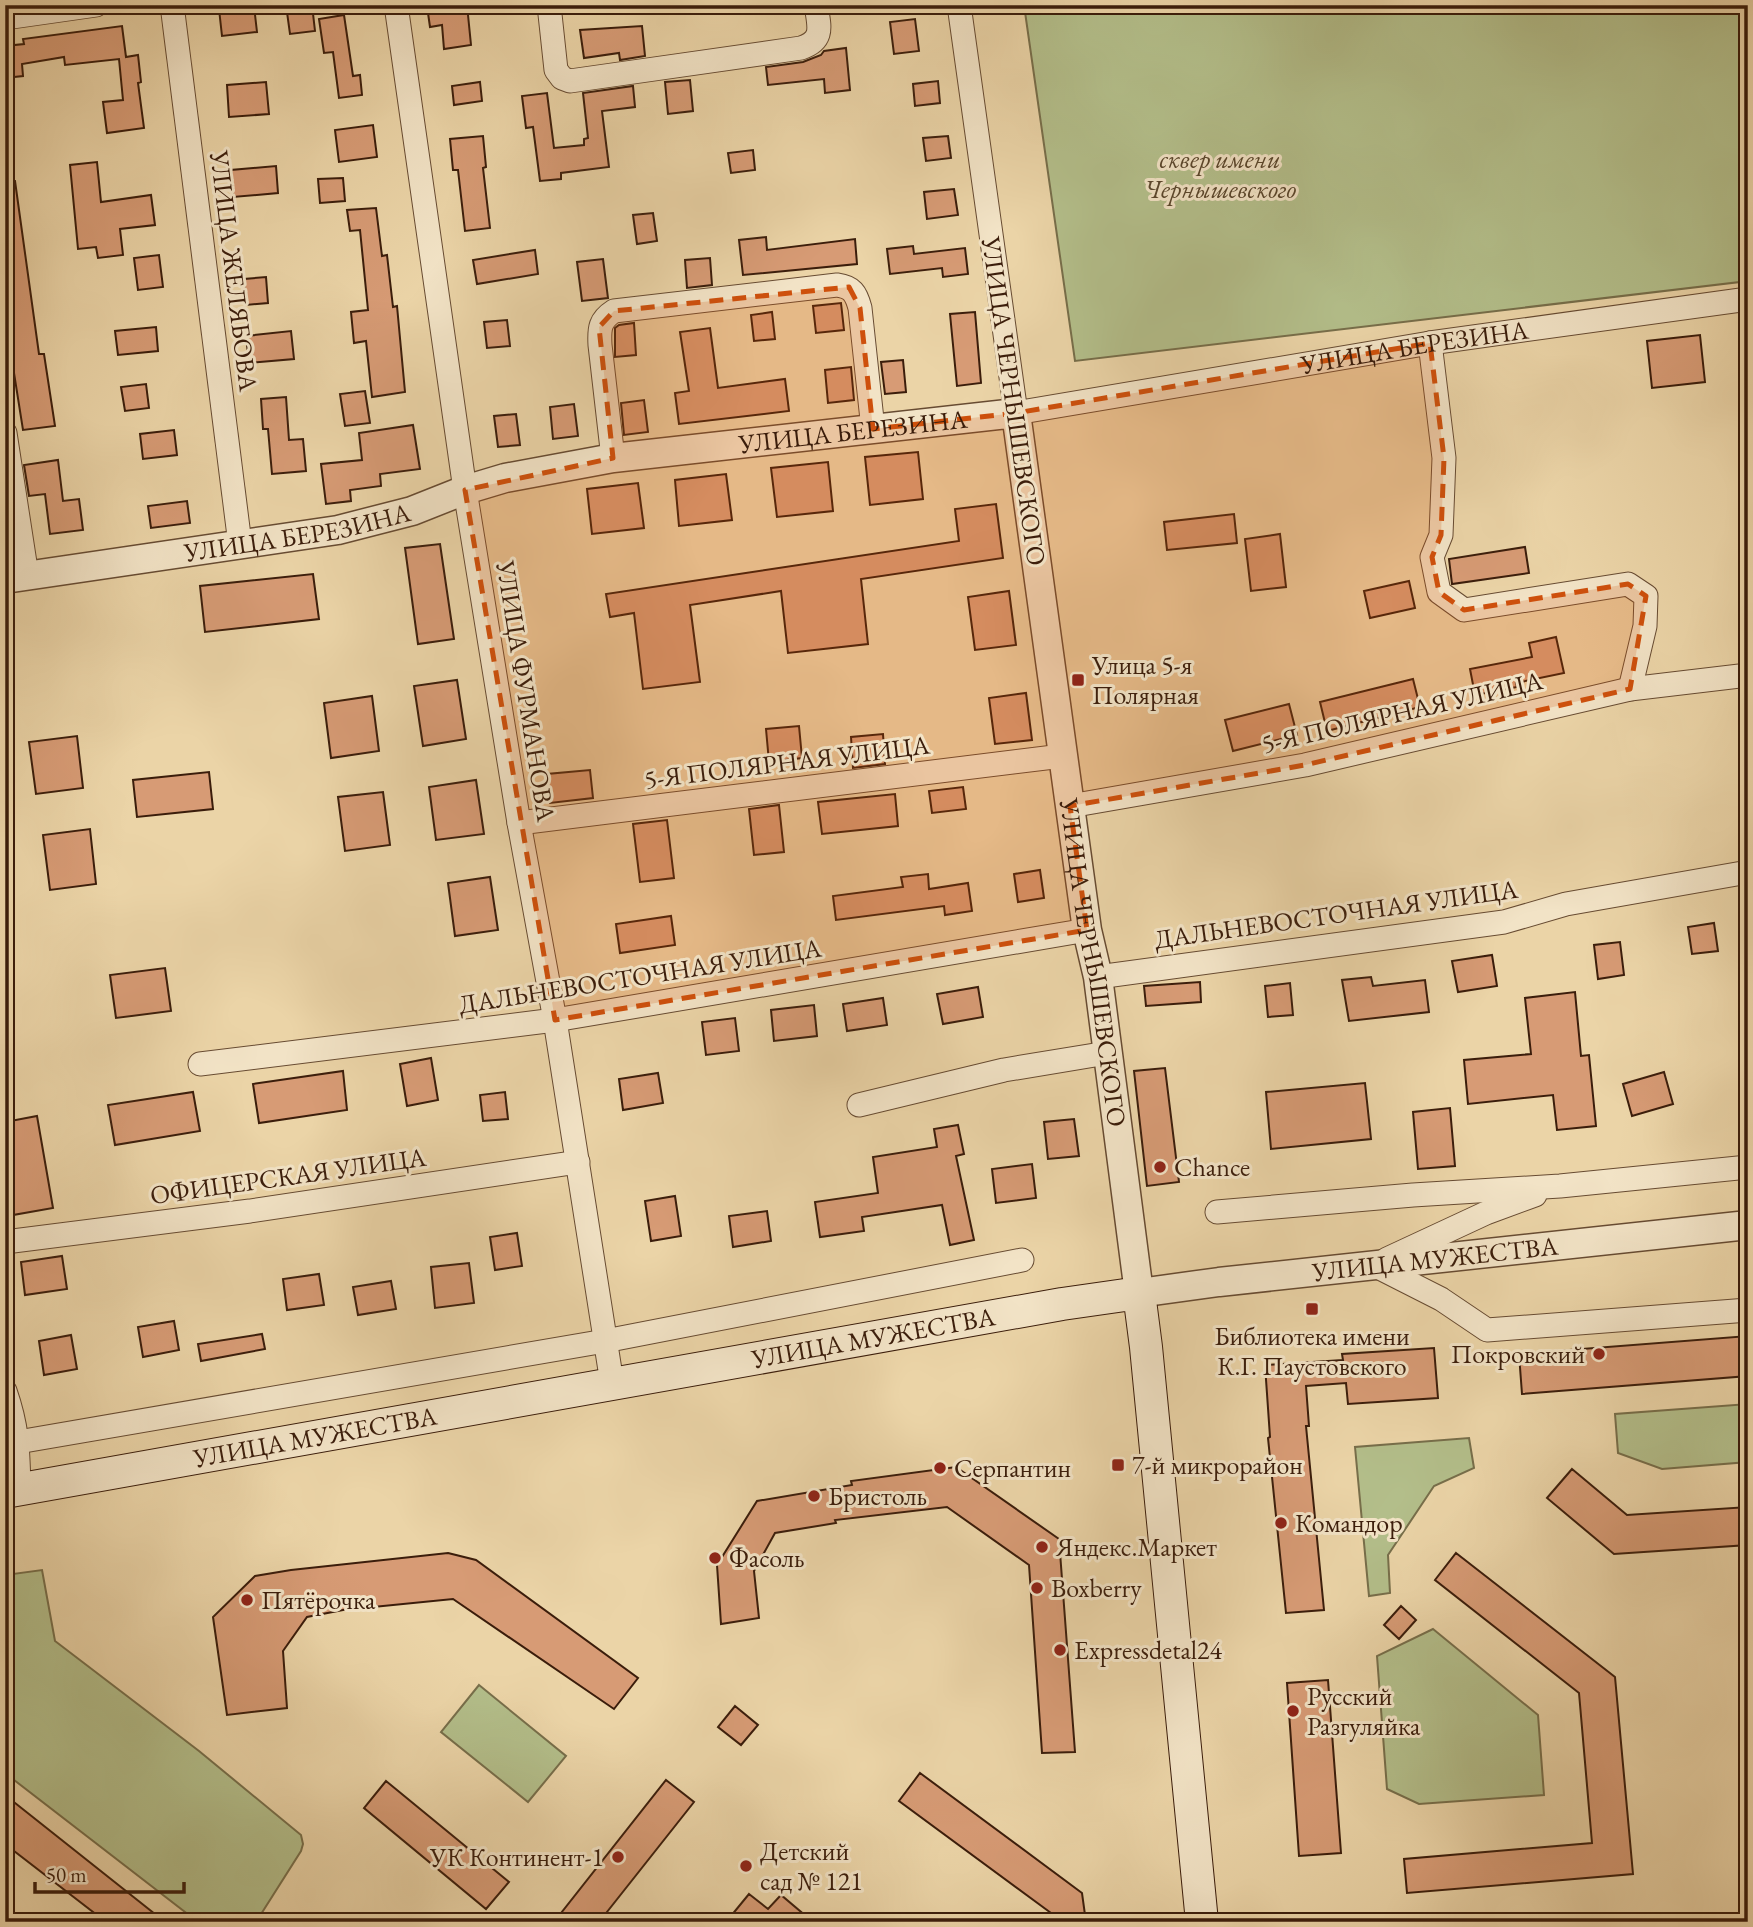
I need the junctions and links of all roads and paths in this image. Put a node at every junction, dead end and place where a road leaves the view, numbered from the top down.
1 (96, 5) edge
2 (172, 5) edge
3 (396, 5) edge
4 (549, 5) edge
5 (816, 5) edge
6 (959, 5) edge
7 (29, 10) edge
8 (5, 18) edge
9 (1748, 299) edge
10 (1430, 343) junction
11 (1016, 413) junction
12 (873, 429) junction
13 (5, 433) edge
14 (613, 458) junction
15 (464, 490) junction
16 (240, 544) junction
17 (16, 577) edge
18 (1748, 675) edge
19 (1630, 689) junction
20 (1062, 757) junction
21 (1070, 806) junction
22 (519, 823) junction
23 (1748, 872) edge
24 (1087, 930) junction
25 (1098, 977) junction
26 (555, 1020) junction
27 (1107, 1053) junction
28 (200, 1064) dead end
29 (859, 1105) dead end
30 (578, 1162) junction
31 (1748, 1167) edge
32 (1560, 1186) junction
33 (1217, 1212) dead end
34 (1748, 1225) edge
35 (5, 1242) edge
36 (1021, 1260) dead end
37 (1374, 1265) junction
38 (1139, 1293) junction
39 (1748, 1310) edge
40 (605, 1341) junction
41 (612, 1384) junction
42 (5, 1391) edge
43 (18, 1442) junction
44 (12, 1490) edge
45 (1202, 1922) edge

1 - 7 street
2 - 16 street, УЛИЦА ЖЕЛЯБОВА
3 - 15 street, УЛИЦА ФУРМАНОВА
4 - 5 street
6 - 11 street, УЛИЦА ЧЕРНЫШЕВСКОГО
7 - 8 street
9 - 10 street, УЛИЦА БЕРЕЗИНА
10 - 11 street, УЛИЦА БЕРЕЗИНА
10 - 19 street
11 - 12 street, УЛИЦА БЕРЕЗИНА
11 - 20 street, УЛИЦА ЧЕРНЫШЕВСКОГО
12 - 14 street, УЛИЦА БЕРЕЗИНА
12 - 14 street
13 - 17 street
14 - 15 street, УЛИЦА БЕРЕЗИНА
15 - 16 street, УЛИЦА БЕРЕЗИНА
15 - 22 street, УЛИЦА ФУРМАНОВА
16 - 17 street, УЛИЦА БЕРЕЗИНА
18 - 19 street, 5-Я ПОЛЯРНАЯ УЛИЦА
19 - 21 street, 5-Я ПОЛЯРНАЯ УЛИЦА
20 - 21 street, УЛИЦА ЧЕРНЫШЕВСКОГО
20 - 22 street, 5-Я ПОЛЯРНАЯ УЛИЦА
21 - 24 street, УЛИЦА ЧЕРНЫШЕВСКОГО
22 - 26 street, УЛИЦА ФУРМАНОВА
23 - 25 street, ДАЛЬНЕВОСТОЧНАЯ УЛИЦА
24 - 25 street, УЛИЦА ЧЕРНЫШЕВСКОГО
24 - 26 street, ДАЛЬНЕВОСТОЧНАЯ УЛИЦА
25 - 27 street, УЛИЦА ЧЕРНЫШЕВСКОГО
26 - 28 street, ДАЛЬНЕВОСТОЧНАЯ УЛИЦА
26 - 30 street, УЛИЦА ФУРМАНОВА
27 - 29 street
27 - 38 street, УЛИЦА ЧЕРНЫШЕВСКОГО
30 - 35 street, ОФИЦЕРСКАЯ УЛИЦА
30 - 40 street, УЛИЦА ФУРМАНОВА
31 - 32 street
32 - 33 street
32 - 37 street
34 - 37 street, УЛИЦА МУЖЕСТВА
36 - 40 street
37 - 38 street, УЛИЦА МУЖЕСТВА
37 - 39 street
38 - 41 main road, УЛИЦА МУЖЕСТВА
38 - 45 main road, УЛИЦА ЧЕРНЫШЕВСКОГО
40 - 41 street, УЛИЦА ФУРМАНОВА
40 - 43 street
41 - 44 main road, УЛИЦА МУЖЕСТВА
42 - 43 street
43 - 44 street

